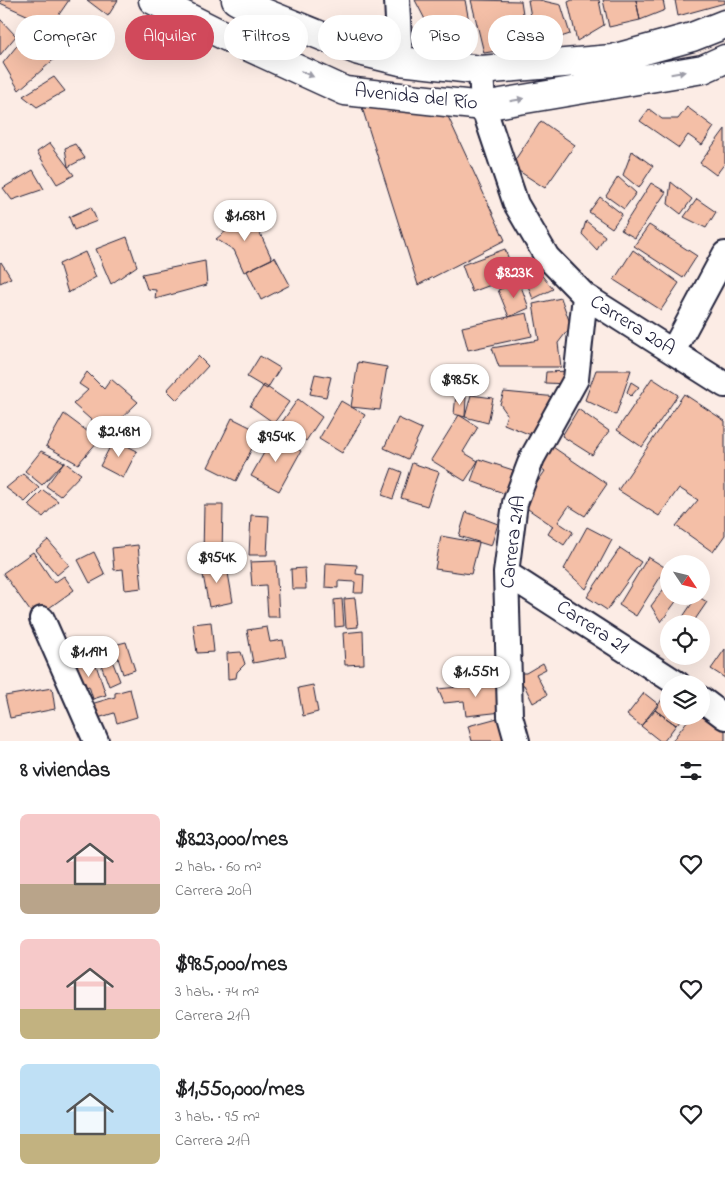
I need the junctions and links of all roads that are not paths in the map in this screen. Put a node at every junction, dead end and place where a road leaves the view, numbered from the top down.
1 (153, 0) edge
2 (236, 0) edge
3 (397, 0) edge
4 (725, 24) edge
5 (725, 59) edge
6 (400, 61) junction
7 (481, 70) junction
8 (483, 106) junction
9 (725, 254) edge
10 (584, 296) junction
11 (673, 351) junction
12 (725, 385) edge
13 (506, 573) junction
14 (42, 619) dead end
15 (664, 675) edge
16 (710, 706) edge
17 (725, 717) edge
18 (96, 741) edge
19 (516, 741) edge

1 -> 8 main road, Avenida del Río
2 - 6 main road, Avenida del Río
3 - 6 street
4 - 7 main road, Avenida del Río
8 -> 5 main road, Avenida del Río
6 - 7 main road, Avenida del Río
7 - 8 street, Carrera 20A
8 - 10 street, Carrera 20A
9 - 11 street
10 - 11 street, Carrera 20A
10 - 13 street, Carrera 21A
11 - 12 street, Carrera 20A
13 - 15 street, Carrera 21
13 - 19 street, Carrera 21A
14 - 18 street
16 - 17 street

